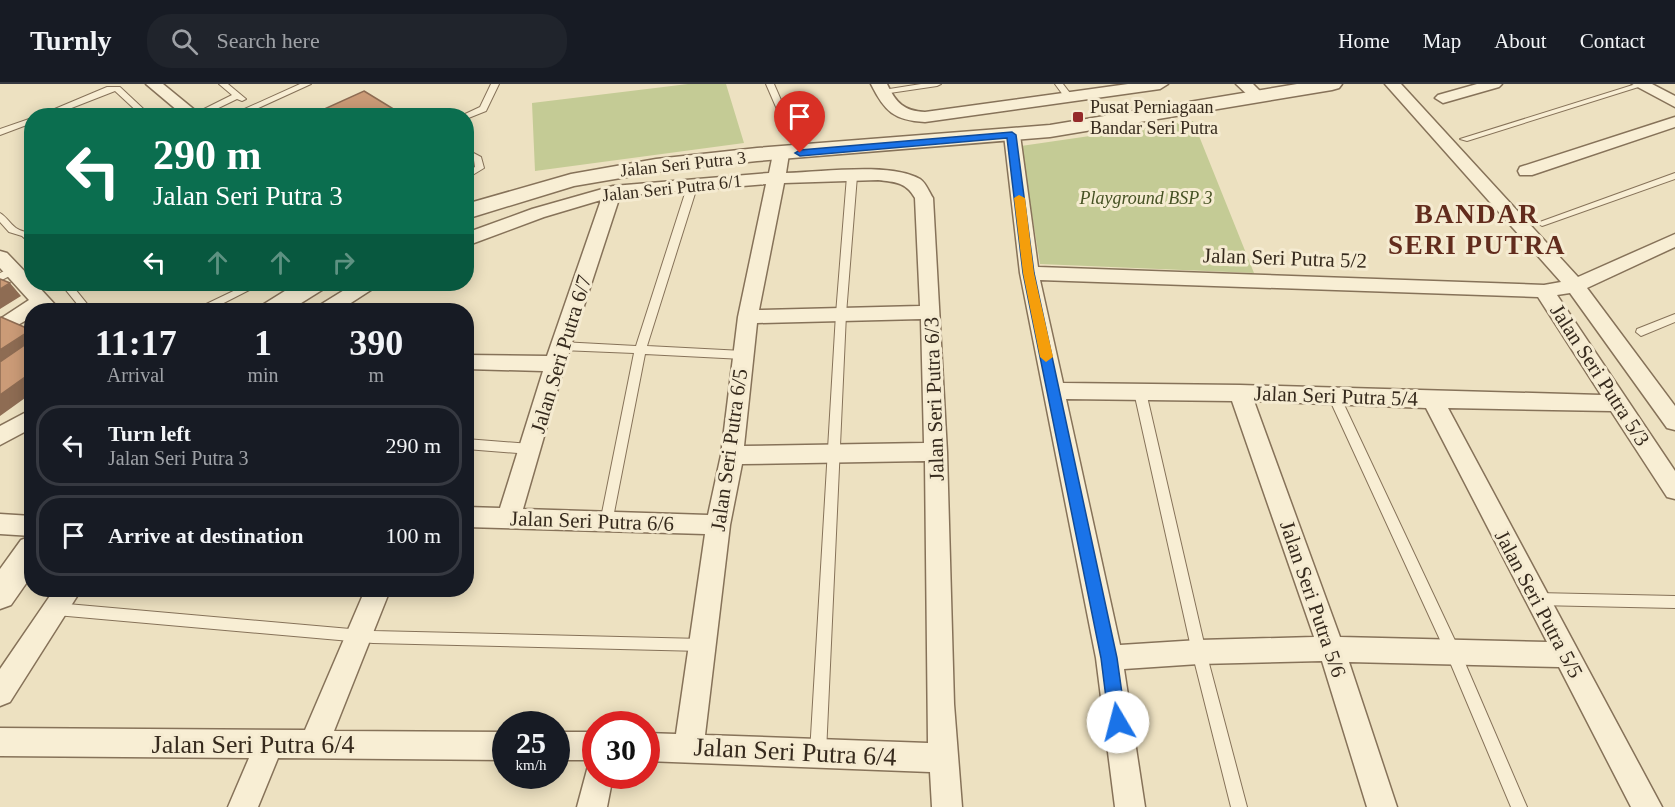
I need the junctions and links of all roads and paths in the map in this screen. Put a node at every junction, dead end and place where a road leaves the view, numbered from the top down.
1 (154, 84) edge
2 (223, 84) edge
3 (307, 84) edge
4 (495, 84) edge
5 (770, 84) edge
6 (937, 84) edge
7 (1059, 84) edge
8 (1160, 84) edge
9 (1332, 84) edge
10 (1393, 84) edge
11 (1494, 84) edge
12 (1642, 84) edge
13 (881, 88) edge
14 (1251, 90) edge
15 (238, 96) junction
16 (1069, 97) junction
17 (1443, 99) dead end
18 (1675, 102) edge
19 (253, 107) joint
20 (62, 108) edge
21 (138, 108) edge
22 (184, 108) edge
23 (212, 108) edge
24 (474, 113) edge
25 (1675, 122) edge
26 (24, 123) edge
27 (0, 132) edge
28 (1012, 135) junction
29 (1464, 139) dead end
30 (790, 154) junction
31 (474, 157) edge
32 (474, 171) edge
33 (1526, 171) dead end
34 (852, 176) junction
35 (1675, 176) edge
36 (776, 178) junction
37 (693, 184) junction
38 (613, 191) junction
39 (474, 209) edge
40 (0, 216) edge
41 (1542, 223) dead end
42 (24, 234) edge
43 (474, 237) edge
44 (1675, 240) edge
45 (4, 268) edge
46 (1029, 273) junction
47 (24, 286) edge
48 (1575, 286) junction
49 (29, 291) edge
50 (72, 291) edge
51 (241, 291) edge
52 (303, 291) edge
53 (356, 291) edge
54 (1544, 291) junction
55 (43, 303) edge
56 (81, 303) edge
57 (217, 303) edge
58 (284, 303) edge
59 (338, 303) edge
60 (931, 312) junction
61 (841, 314) junction
62 (24, 317) edge
63 (748, 317) junction
64 (1675, 318) edge
65 (0, 328) edge
66 (1641, 332) dead end
67 (640, 350) junction
68 (558, 355) junction
69 (743, 355) junction
70 (474, 361) edge
71 (1053, 391) junction
72 (1140, 392) junction
73 (1240, 393) junction
74 (1334, 396) junction
75 (1433, 400) junction
76 (1619, 403) junction
77 (24, 422) edge
78 (1675, 422) edge
79 (0, 437) edge
80 (474, 445) edge
81 (531, 449) junction
82 (936, 452) junction
83 (835, 453) junction
84 (732, 455) junction
85 (1675, 489) edge
86 (474, 517) edge
87 (509, 517) junction
88 (606, 523) junction
89 (0, 524) edge
90 (718, 525) junction
91 (24, 526) edge
92 (24, 560) edge
93 (0, 595) edge
94 (374, 597) edge
95 (62, 599) edge
96 (1537, 599) junction
97 (1675, 602) edge
98 (360, 635) junction
99 (702, 645) junction
100 (1331, 649) junction
101 (1199, 652) junction
102 (1454, 654) junction
103 (1566, 655) junction
104 (1109, 658) junction
105 (0, 693) edge
106 (0, 742) edge
107 (269, 744) junction
108 (314, 744) junction
109 (492, 746) edge
110 (660, 747) edge
111 (689, 747) junction
112 (818, 753) junction
113 (944, 758) junction
114 (595, 789) edge
115 (243, 807) edge
116 (592, 807) edge
117 (947, 807) edge
118 (1130, 807) edge
119 (1239, 807) edge
120 (1382, 807) edge
121 (1519, 807) edge
122 (1647, 807) edge

1 - 22 street
2 - 15 lane
3 - 19 lane
4 - 24 lane
5 - 30 lane
6 - 13 lane
7 - 16 lane
8 - 16 street
9 - 14 street, Jalan Seri Putra 3
10 - 48 street
11 - 17 street
12 - 18 street
12 - 29 lane
13 - 16 street
14 - 28 street, Jalan Seri Putra 3
15 - 19 lane
15 - 23 lane
20 - 21 lane
25 - 33 street
26 - 27 lane
28 - 30 street, Jalan Seri Putra 3
28 - 46 street
30 - 36 street, Jalan Seri Putra 6/5
30 - 39 street, Jalan Seri Putra 3
31 - 32 lane
34 - 36 street, Jalan Seri Putra 6/3
34 - 60 street, Jalan Seri Putra 6/3
34 - 61 lane
35 - 41 lane
36 - 37 street, Jalan Seri Putra 6/1
36 - 63 street, Jalan Seri Putra 6/5
37 - 38 street, Jalan Seri Putra 6/1
37 - 67 lane
38 - 43 street, Jalan Seri Putra 6/1
38 - 68 street, Jalan Seri Putra 6/7
40 - 42 lane
44 - 48 street, Jalan Seri Putra 5/2
45 - 47 street
46 - 54 street, Jalan Seri Putra 5/2
46 - 71 street
48 - 54 street, Jalan Seri Putra 5/2
48 - 78 street
49 - 55 street
50 - 56 lane
51 - 57 lane
52 - 58 street
53 - 59 street
54 - 76 street, Jalan Seri Putra 5/3
60 - 61 street
60 - 82 street, Jalan Seri Putra 6/3
61 - 63 street
61 - 83 lane
62 - 65 street
63 - 69 street, Jalan Seri Putra 6/5
64 - 66 lane
67 - 68 lane
67 - 69 lane
67 - 88 lane
68 - 70 street
68 - 81 street, Jalan Seri Putra 6/7
69 - 84 street, Jalan Seri Putra 6/5
71 - 72 street, Jalan Seri Putra 5/4
71 - 104 street
72 - 73 street, Jalan Seri Putra 5/4
72 - 101 lane
73 - 74 street, Jalan Seri Putra 5/4
73 - 100 street, Jalan Seri Putra 5/6
74 - 75 street, Jalan Seri Putra 5/4
74 - 102 lane
75 - 76 street, Jalan Seri Putra 5/4
75 - 96 street, Jalan Seri Putra 5/5
76 - 85 street, Jalan Seri Putra 5/3
77 - 79 street
80 - 81 lane
81 - 87 street, Jalan Seri Putra 6/7
82 - 83 street
82 - 113 street, Jalan Seri Putra 6/3
83 - 84 street
83 - 112 lane
84 - 90 street, Jalan Seri Putra 6/5
86 - 87 street, Jalan Seri Putra 6/6
87 - 88 street, Jalan Seri Putra 6/6
88 - 90 street, Jalan Seri Putra 6/6
89 - 91 street
90 - 99 street, Jalan Seri Putra 6/5
92 - 93 street
94 - 98 street
95 - 98 lane
95 - 105 street
96 - 97 lane
96 - 103 street, Jalan Seri Putra 5/5
98 - 99 lane
98 - 108 street
99 - 111 street, Jalan Seri Putra 6/5
100 - 101 street
100 - 102 street
100 - 120 street, Jalan Seri Putra 5/6
101 - 104 street
101 - 119 lane
102 - 103 street
102 - 121 lane
103 - 122 street, Jalan Seri Putra 5/5
104 - 118 street
106 - 107 street, Jalan Seri Putra 6/4
107 - 108 street, Jalan Seri Putra 6/4
107 - 115 street
108 - 109 street, Jalan Seri Putra 6/4
110 - 111 street, Jalan Seri Putra 6/4
111 - 112 street, Jalan Seri Putra 6/4
112 - 113 street, Jalan Seri Putra 6/4
113 - 117 street, Jalan Seri Putra 6/3
114 - 116 street

